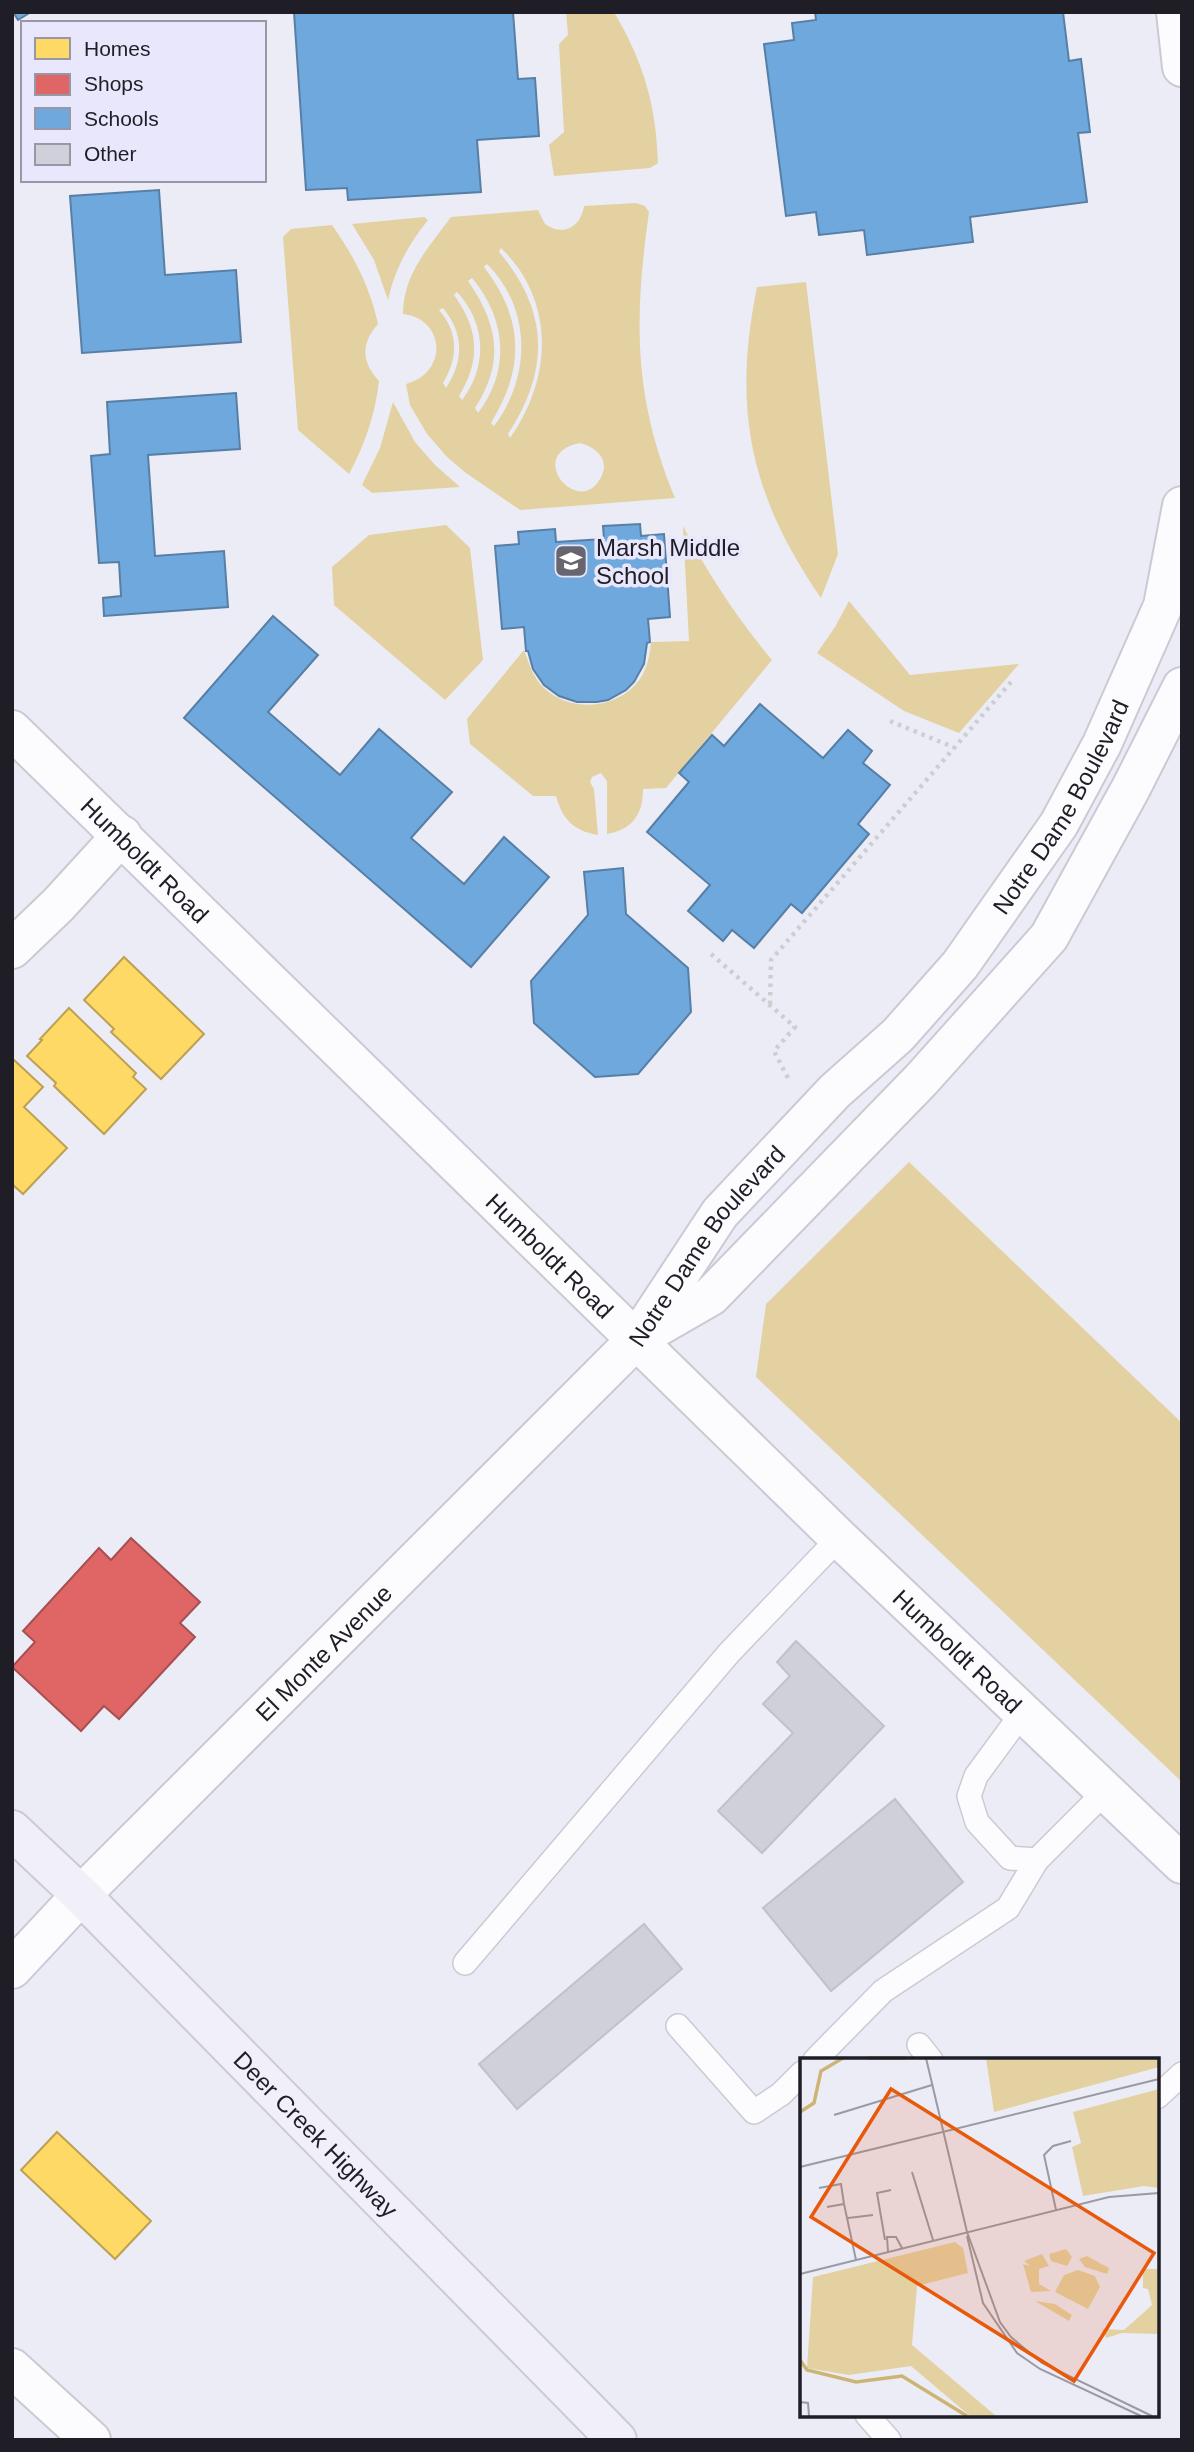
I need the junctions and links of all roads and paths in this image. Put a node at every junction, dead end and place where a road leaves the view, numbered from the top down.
1 (1176, 12) edge
2 (1182, 67) edge
3 (1182, 506) edge
4 (1012, 682) dead end
5 (1182, 687) edge
6 (890, 721) dead end
7 (12, 730) edge
8 (953, 747) junction
9 (122, 835) junction
10 (12, 949) edge
11 (711, 954) dead end
12 (769, 1004) junction
13 (790, 1083) dead end
14 (637, 1339) junction
15 (839, 1538) junction
16 (1023, 1712) junction
17 (1106, 1791) junction
18 (12, 1830) edge
19 (1037, 1860) junction
20 (1182, 1864) edge
21 (81, 1895) junction
22 (465, 1963) dead end
23 (12, 1969) edge
24 (678, 2026) dead end
25 (817, 2058) edge
26 (1182, 2074) edge
27 (800, 2075) edge
28 (1159, 2095) edge
29 (12, 2368) edge
30 (869, 2417) edge
31 (92, 2440) edge
32 (617, 2440) edge
33 (889, 2440) edge

1 - 2 street
3 - 14 street, Notre Dame Boulevard
4 - 8 path
5 - 14 street, Notre Dame Boulevard
6 - 8 path
7 - 9 street, Humboldt Road
8 - 12 path
9 - 10 street
9 - 14 street, Humboldt Road
11 - 12 path
12 - 13 path
14 - 15 street, Humboldt Road
14 - 21 street, El Monte Avenue
15 - 16 street, Humboldt Road
15 - 22 lane
16 - 17 street, Humboldt Road
16 - 19 lane
17 - 19 lane
17 - 20 street, Humboldt Road
18 - 21 main road, Deer Creek Highway
19 - 25 lane
21 - 23 street, El Monte Avenue
21 - 32 main road, Deer Creek Highway
24 - 27 lane
26 - 28 lane
29 - 31 street
30 - 33 lane

